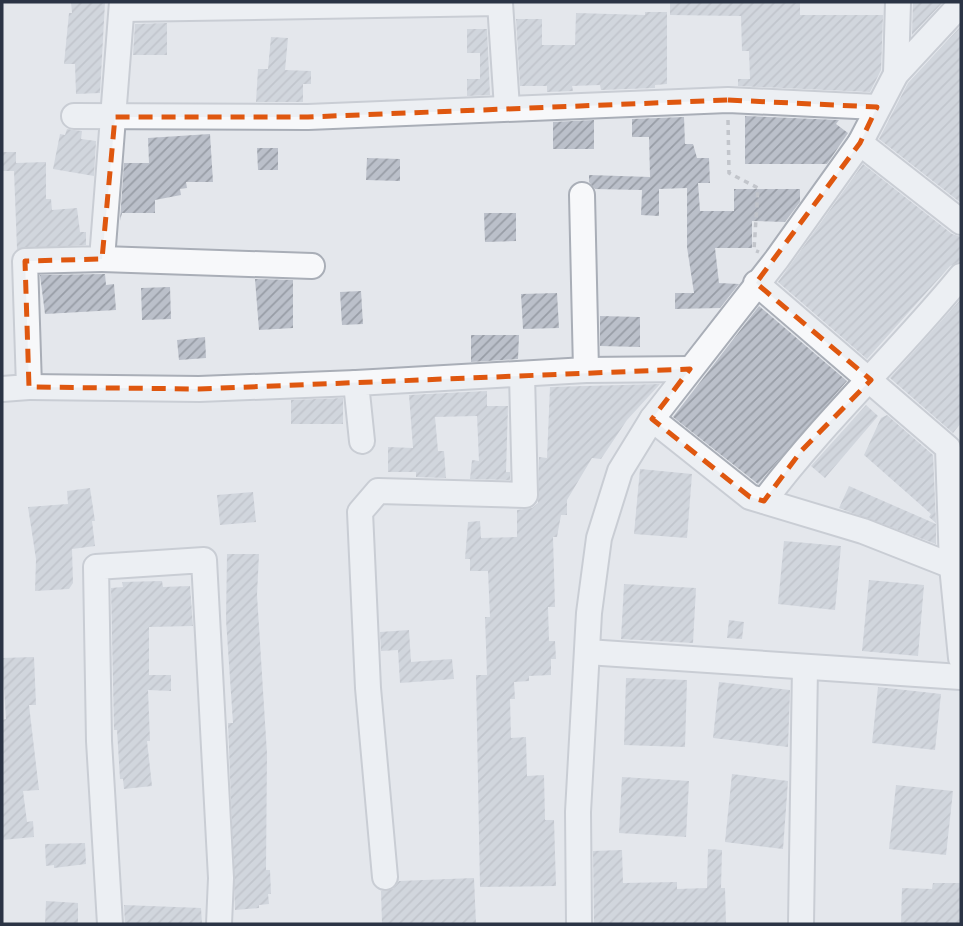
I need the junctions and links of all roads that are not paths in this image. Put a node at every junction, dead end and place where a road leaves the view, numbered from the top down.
1 (898, 2) edge
2 (961, 4) edge
3 (122, 6) edge
4 (896, 74) junction
5 (877, 107) junction
6 (507, 108) junction
7 (74, 116) dead end
8 (115, 117) junction
9 (860, 143) junction
10 (582, 195) dead end
11 (961, 222) edge
12 (102, 259) junction
13 (312, 267) dead end
14 (961, 276) edge
15 (756, 283) junction
16 (690, 369) junction
17 (586, 370) junction
18 (522, 375) junction
19 (871, 380) junction
20 (356, 383) junction
21 (29, 387) junction
22 (2, 388) edge
23 (652, 419) junction
24 (955, 440) edge
25 (362, 441) dead end
26 (764, 500) junction
27 (957, 566) edge
28 (587, 652) junction
29 (961, 658) edge
30 (805, 667) junction
31 (961, 677) edge
32 (385, 877) dead end
33 (110, 924) edge
34 (219, 924) edge
35 (579, 924) edge
36 (800, 924) edge

1 - 4 street
2 - 4 street
3 - 6 street
3 - 8 street
4 - 5 street
5 - 6 street
5 - 9 street
6 - 8 street
7 - 8 street
8 - 12 street
9 - 11 street
9 - 15 street
10 - 17 street
12 - 13 street
12 - 21 street
14 - 19 street
15 - 16 street
15 - 19 street
16 - 17 street
16 - 23 street
17 - 18 street
18 - 20 street
18 - 32 street
19 - 24 street
19 - 26 street
20 - 21 street
20 - 25 street
21 - 22 street
23 - 26 street
23 - 28 street
24 - 27 street
26 - 27 street
27 - 29 street
28 - 30 street
28 - 35 street
30 - 31 street
30 - 36 street
33 - 34 street

